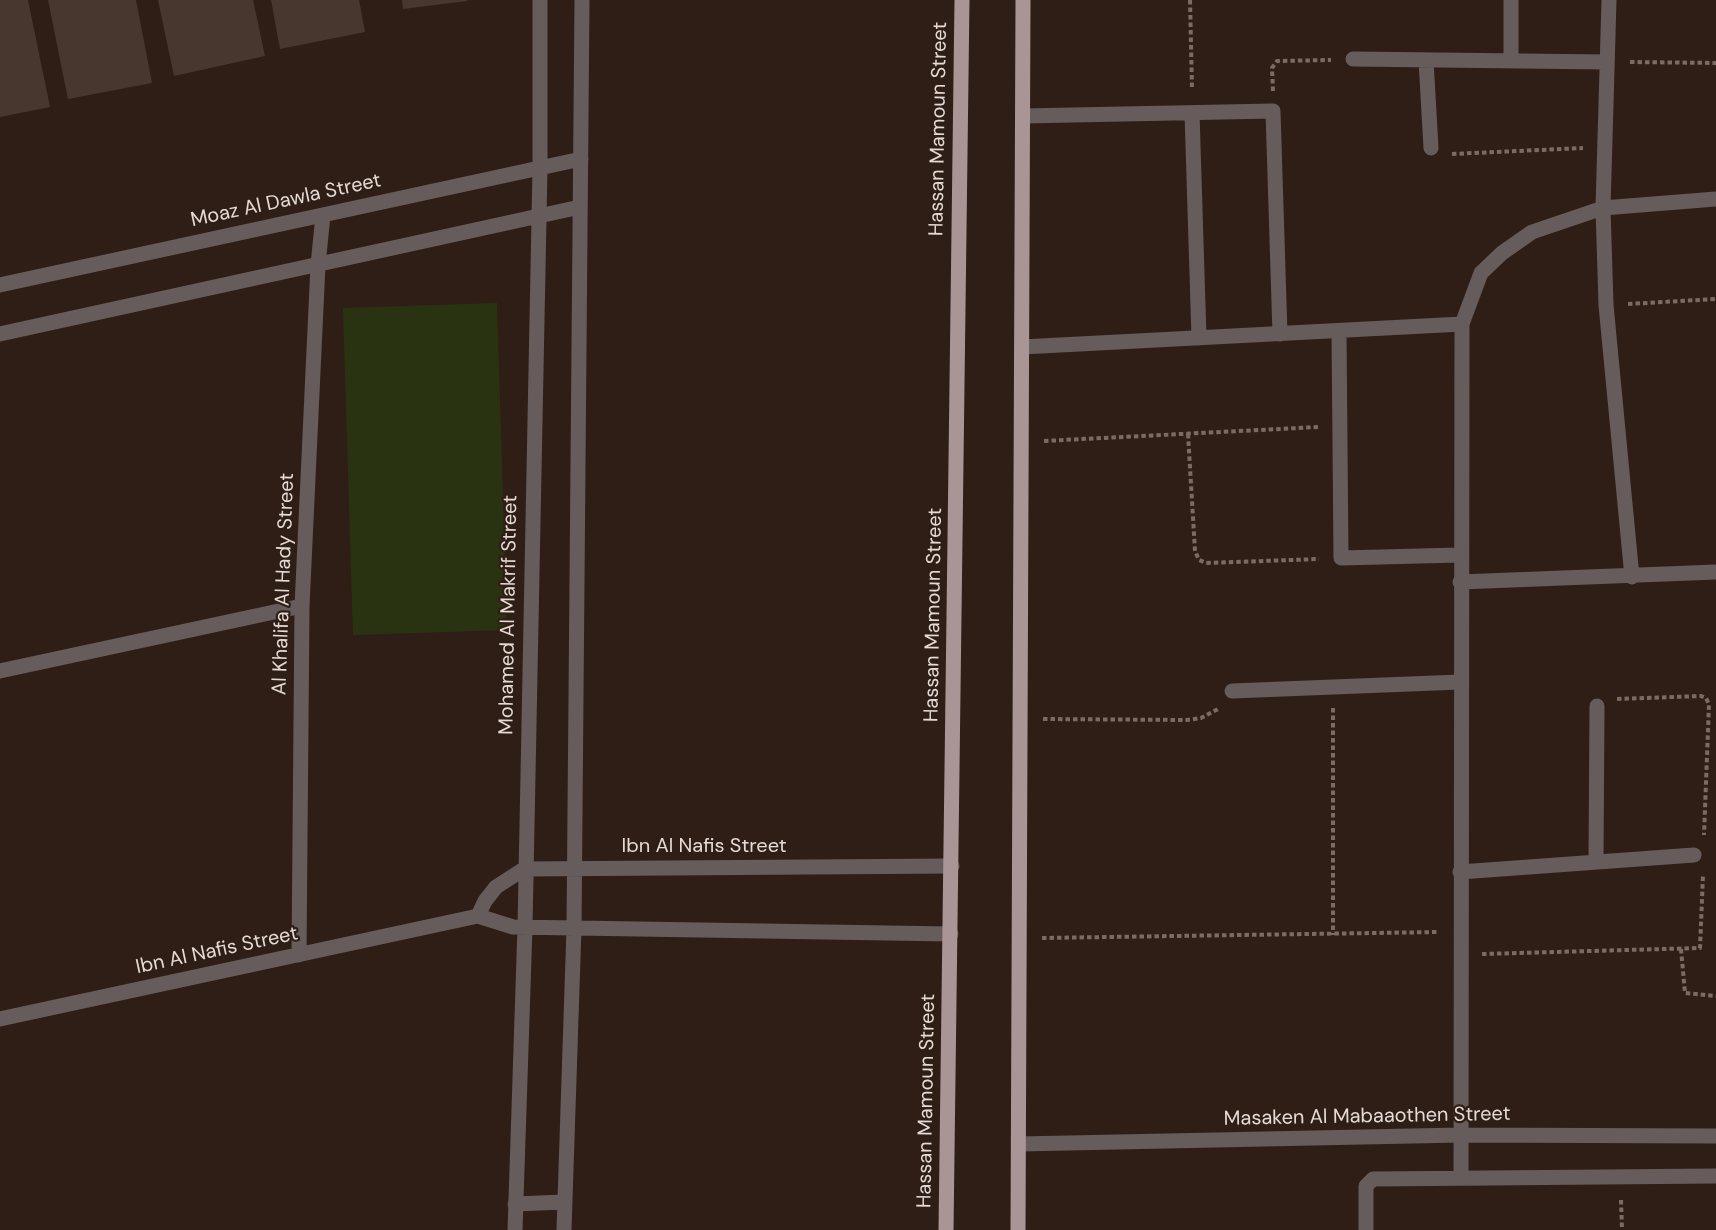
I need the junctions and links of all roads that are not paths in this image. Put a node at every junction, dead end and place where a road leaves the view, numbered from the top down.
1 (540, 0) edge
2 (582, 0) edge
3 (962, 0) edge
4 (1023, 0) edge
5 (1510, 0) edge
6 (1609, 0) edge
7 (1353, 59) road end
8 (1426, 60) junction
9 (1511, 61) junction
10 (1607, 62) junction
11 (1192, 113) junction
12 (1023, 116) junction
13 (1431, 148) road end
14 (581, 159) junction
15 (540, 168) junction
16 (1716, 199) edge
17 (580, 207) junction
18 (1604, 208) junction
19 (322, 214) junction
20 (538, 216) junction
21 (318, 265) junction
22 (0, 285) edge
23 (1462, 324) junction
24 (1339, 331) junction
25 (0, 334) edge
26 (1280, 334) junction
27 (1199, 338) junction
28 (1022, 347) junction
29 (1460, 555) junction
30 (1716, 572) edge
31 (1632, 576) junction
32 (1460, 582) junction
33 (302, 606) junction
34 (0, 671) edge
35 (1460, 682) junction
36 (1232, 690) road end
37 (1597, 706) road end
38 (1699, 851) road end
39 (1596, 861) junction
40 (952, 866) junction
41 (524, 869) junction
42 (574, 869) junction
43 (1460, 872) junction
44 (478, 916) junction
45 (525, 927) junction
46 (574, 928) junction
47 (951, 934) junction
48 (299, 955) junction
49 (0, 1019) edge
50 (1461, 1135) junction
51 (1716, 1136) edge
52 (1019, 1144) junction
53 (1716, 1176) edge
54 (1461, 1178) junction
55 (564, 1202) junction
56 (515, 1204) junction
57 (515, 1230) edge
58 (564, 1230) edge
59 (946, 1230) edge
60 (1018, 1230) edge
61 (1366, 1230) edge

1 - 15 street, Mohamed Al Makrif Street
2 - 14 street
3 - 40 main road, Hassan Mamoun Street
4 - 12 main road
5 - 9 street
6 - 10 street
7 - 8 street
8 - 9 street
8 - 13 street
9 - 10 street
10 - 18 street
11 - 12 street
11 - 26 street
11 - 27 street
12 - 28 main road
14 - 15 street, Moaz Al Dawla Street
14 - 17 street
15 - 19 street, Moaz Al Dawla Street
15 - 20 street, Mohamed Al Makrif Street
16 - 18 street
17 - 20 street
17 - 42 street
18 - 23 street
18 - 31 street
19 - 21 street, Al Khalifa Al Hady Street
19 - 22 street, Moaz Al Dawla Street
20 - 21 street
20 - 41 street, Mohamed Al Makrif Street
21 - 25 street
21 - 33 street, Al Khalifa Al Hady Street
23 - 24 street
23 - 29 street
24 - 26 street
24 - 29 street
26 - 27 street
27 - 28 street
28 - 52 main road
29 - 32 street
30 - 31 street
31 - 32 street
32 - 35 street
33 - 34 street
33 - 48 street, Al Khalifa Al Hady Street
35 - 36 street
35 - 43 street
37 - 39 street
38 - 39 street
39 - 43 street
40 - 42 street, Ibn Al Nafis Street
40 - 47 main road, Hassan Mamoun Street
41 - 42 street, Ibn Al Nafis Street
41 - 44 street
41 - 45 street, Mohamed Al Makrif Street
42 - 46 street
43 - 50 street
44 - 45 street
44 - 48 street, Ibn Al Nafis Street
45 - 46 street
45 - 56 street, Mohamed Al Makrif Street
46 - 47 street
46 - 55 street
47 - 59 main road, Hassan Mamoun Street
48 - 49 street, Ibn Al Nafis Street
50 - 51 street, Masaken Al Mabaaothen Street
50 - 52 street, Masaken Al Mabaaothen Street
50 - 54 street
52 - 60 main road
53 - 54 street
54 - 61 street
55 - 56 street
55 - 58 street
56 - 57 street, Mohamed Al Makrif Street

